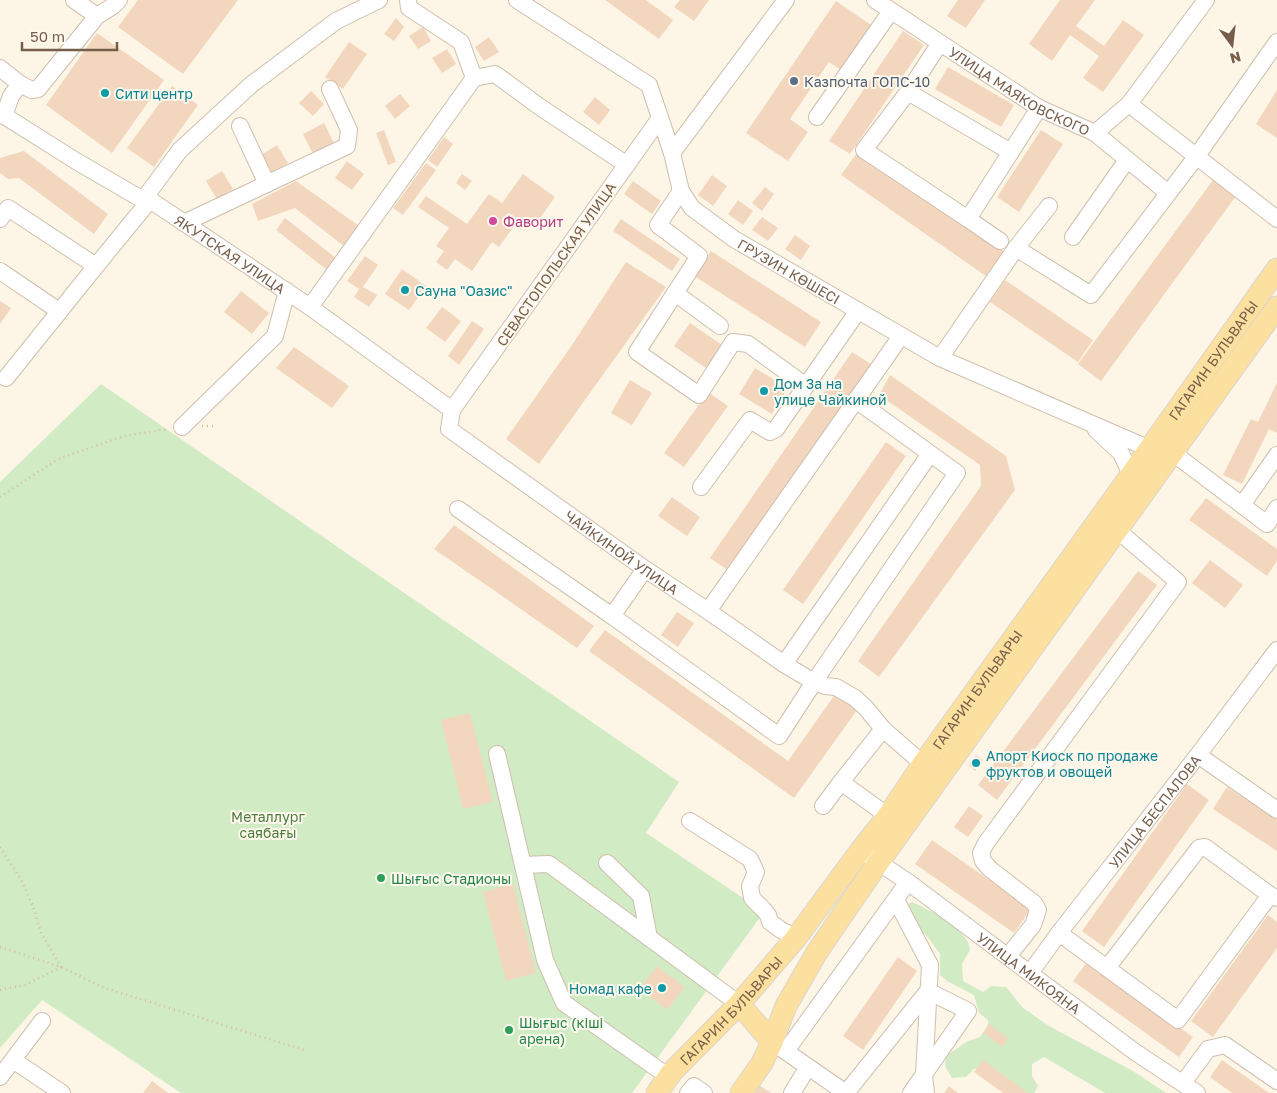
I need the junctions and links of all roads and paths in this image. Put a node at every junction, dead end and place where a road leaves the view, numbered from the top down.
1 (74, 0) edge
2 (119, 0) edge
3 (379, 0) edge
4 (408, 0) edge
5 (517, 0) edge
6 (786, 0) edge
7 (1206, 0) edge
8 (883, 4) edge
9 (96, 16) junction
10 (1277, 42) edge
11 (940, 43) junction
12 (0, 68) edge
13 (474, 78) junction
14 (20, 84) junction
15 (330, 89) dead end
16 (908, 92) junction
17 (1129, 104) junction
18 (1039, 108) junction
19 (2, 115) edge
20 (817, 117) dead end
21 (660, 118) junction
22 (240, 126) dead end
23 (1095, 133) junction
24 (1011, 152) junction
25 (672, 153) junction
26 (1196, 157) junction
27 (1127, 160) junction
28 (627, 165) junction
29 (267, 184) junction
30 (681, 191) junction
31 (1168, 194) junction
32 (146, 200) junction
33 (1049, 206) dead end
34 (0, 219) edge
35 (968, 219) junction
36 (1277, 219) edge
37 (184, 223) junction
38 (1073, 237) dead end
39 (1000, 241) dead end
40 (1016, 248) junction
41 (96, 266) junction
42 (1277, 269) edge
43 (0, 270) edge
44 (287, 292) junction
45 (675, 293) junction
46 (310, 307) junction
47 (1277, 307) edge
48 (59, 311) junction
49 (858, 311) junction
50 (720, 326) dead end
51 (901, 336) junction
52 (940, 358) junction
53 (6, 378) dead end
54 (806, 386) junction
55 (856, 400) junction
56 (452, 410) junction
57 (1087, 422) junction
58 (213, 426) dead end
59 (182, 427) junction
60 (1164, 453) junction
61 (930, 454) junction
62 (1277, 455) edge
63 (1131, 475) junction
64 (701, 487) dead end
65 (0, 497) edge
66 (1242, 505) junction
67 (1277, 508) edge
68 (458, 509) dead end
69 (1117, 530) junction
70 (645, 570) junction
71 (708, 611) junction
72 (612, 616) junction
73 (1277, 650) edge
74 (784, 664) junction
75 (814, 682) junction
76 (883, 729) junction
77 (497, 754) dead end
78 (1198, 755) junction
79 (922, 764) junction
80 (840, 782) junction
81 (823, 806) dead end
82 (1277, 810) edge
83 (888, 816) junction
84 (690, 822) dead end
85 (0, 848) edge
86 (861, 850) junction
87 (607, 863) dead end
88 (878, 863) junction
89 (522, 865) junction
90 (908, 882) junction
91 (1273, 896) edge
92 (896, 900) junction
93 (1059, 933) junction
94 (649, 938) junction
95 (796, 938) junction
96 (0, 947) edge
97 (1008, 956) junction
98 (61, 966) junction
99 (1107, 968) junction
100 (1030, 972) junction
101 (0, 989) edge
102 (928, 991) junction
103 (739, 1004) junction
104 (42, 1021) dead end
105 (779, 1047) junction
106 (304, 1050) dead end
107 (13, 1060) junction
108 (808, 1067) junction
109 (924, 1076) junction
110 (0, 1077) edge
111 (1277, 1081) edge
112 (1183, 1083) junction
113 (663, 1085) edge
114 (62, 1093) edge
115 (688, 1093) edge
116 (704, 1093) edge
117 (741, 1093) edge
118 (792, 1093) edge
119 (911, 1093) edge
120 (926, 1093) edge
121 (1197, 1093) edge

1 - 9 street
2 - 9 street
3 - 32 street
4 - 13 street
5 - 21 street, ГРУЗИН КӨШЕСІ
6 - 25 street
7 - 17 street, УЛИЦА МАЯКОВСКОГО
8 - 11 street, УЛИЦА МАЯКОВСКОГО
8 - 20 street
9 - 14 street
10 - 26 street
11 - 16 street
11 - 18 street, УЛИЦА МАЯКОВСКОГО
12 - 14 street
13 - 28 street
13 - 46 street
14 - 19 street
15 - 29 street
16 - 24 street
16 - 35 street
17 - 23 street, УЛИЦА МАЯКОВСКОГО
17 - 26 street
18 - 23 street, УЛИЦА МАЯКОВСКОГО
18 - 24 street
19 - 32 street, ЯКУТСКАЯ УЛИЦА
21 - 25 street, ГРУЗИН КӨШЕСІ
21 - 28 street, СЕВАСТОПОЛЬСКАЯ УЛИЦА
22 - 29 street
23 - 27 street
24 - 35 street
25 - 30 street, ГРУЗИН КӨШЕСІ
26 - 31 street
26 - 36 street
27 - 31 street
27 - 38 street
28 - 56 street, СЕВАСТОПОЛЬСКАЯ УЛИЦА
29 - 37 street
30 - 45 street
30 - 49 street, ГРУЗИН КӨШЕСІ
31 - 40 street
32 - 37 street, ЯКУТСКАЯ УЛИЦА
32 - 41 street
33 - 40 street
34 - 41 street
35 - 39 street
37 - 44 street, ЯКУТСКАЯ УЛИЦА
40 - 52 street
41 - 48 street
42 - 60 main road, ГАГАРИН БУЛЬВАРЫ
43 - 48 street
44 - 46 street, ЯКУТСКАЯ УЛИЦА
44 - 59 street
45 - 50 street
45 - 54 street
46 - 56 street, ЯКУТСКАЯ УЛИЦА
47 - 60 main road, ГАГАРИН БУЛЬВАРЫ
48 - 53 street
49 - 51 street, ГРУЗИН КӨШЕСІ
49 - 54 street
51 - 52 street, ГРУЗИН КӨШЕСІ
51 - 55 street
52 - 57 street, ГРУЗИН КӨШЕСІ
54 - 64 street
55 - 61 street
55 - 71 street
56 - 70 street, ЧАЙКИНОЙ УЛИЦА
57 - 60 street, ГРУЗИН КӨШЕСІ
57 - 63 street
58 - 59 path
59 - 65 path
60 - 63 main road, ГАГАРИН БУЛЬВАРЫ
60 - 66 street, ГРУЗИН КӨШЕСІ
60 - 69 main road, ГАГАРИН БУЛЬВАРЫ
61 - 74 street
61 - 75 street
62 - 66 street
63 - 79 main road, ГАГАРИН БУЛЬВАРЫ
66 - 67 street, ГРУЗИН КӨШЕСІ
68 - 72 street
69 - 88 main road, ГАГАРИН БУЛЬВАРЫ
69 - 97 street
70 - 71 street, ЧАЙКИНОЙ УЛИЦА
70 - 72 street
71 - 74 street, ЧАЙКИНОЙ УЛИЦА
72 - 75 street
73 - 78 street, УЛИЦА БЕСПАЛОВА
74 - 75 street, ЧАЙКИНОЙ УЛИЦА
75 - 76 street, ЧАЙКИНОЙ УЛИЦА
76 - 79 street, ЧАЙКИНОЙ УЛИЦА
76 - 80 street
77 - 89 street
78 - 82 street
78 - 93 street, УЛИЦА БЕСПАЛОВА
79 - 83 main road, ГАГАРИН БУЛЬВАРЫ
80 - 81 street
80 - 83 street
83 - 86 main road, ГАГАРИН БУЛЬВАРЫ
84 - 95 street
85 - 98 path
86 - 88 street, УЛИЦА МИКОЯНА
86 - 95 main road, ГАГАРИН БУЛЬВАРЫ
87 - 94 street
88 - 90 street, УЛИЦА МИКОЯНА
88 - 105 main road, ГАГАРИН БУЛЬВАРЫ
89 - 94 street
89 - 113 street
90 - 92 street
90 - 97 street, УЛИЦА МИКОЯНА
91 - 99 street
91 - 99 street
92 - 102 street
92 - 105 street
93 - 99 street
93 - 100 street, УЛИЦА БЕСПАЛОВА
94 - 103 street
95 - 103 main road, ГАГАРИН БУЛЬВАРЫ
96 - 98 path
97 - 100 street, УЛИЦА МИКОЯНА
98 - 101 path
98 - 106 path
100 - 112 street, УЛИЦА МИКОЯНА
102 - 108 street
102 - 109 street
102 - 109 street
103 - 105 main road
103 - 113 main road, ГАГАРИН БУЛЬВАРЫ
104 - 107 street
105 - 108 street
105 - 117 main road, ГАГАРИН БУЛЬВАРЫ
107 - 110 street
107 - 114 street
108 - 118 street
109 - 119 street
109 - 120 street
111 - 112 street
112 - 121 street, УЛИЦА МИКОЯНА
115 - 116 street

